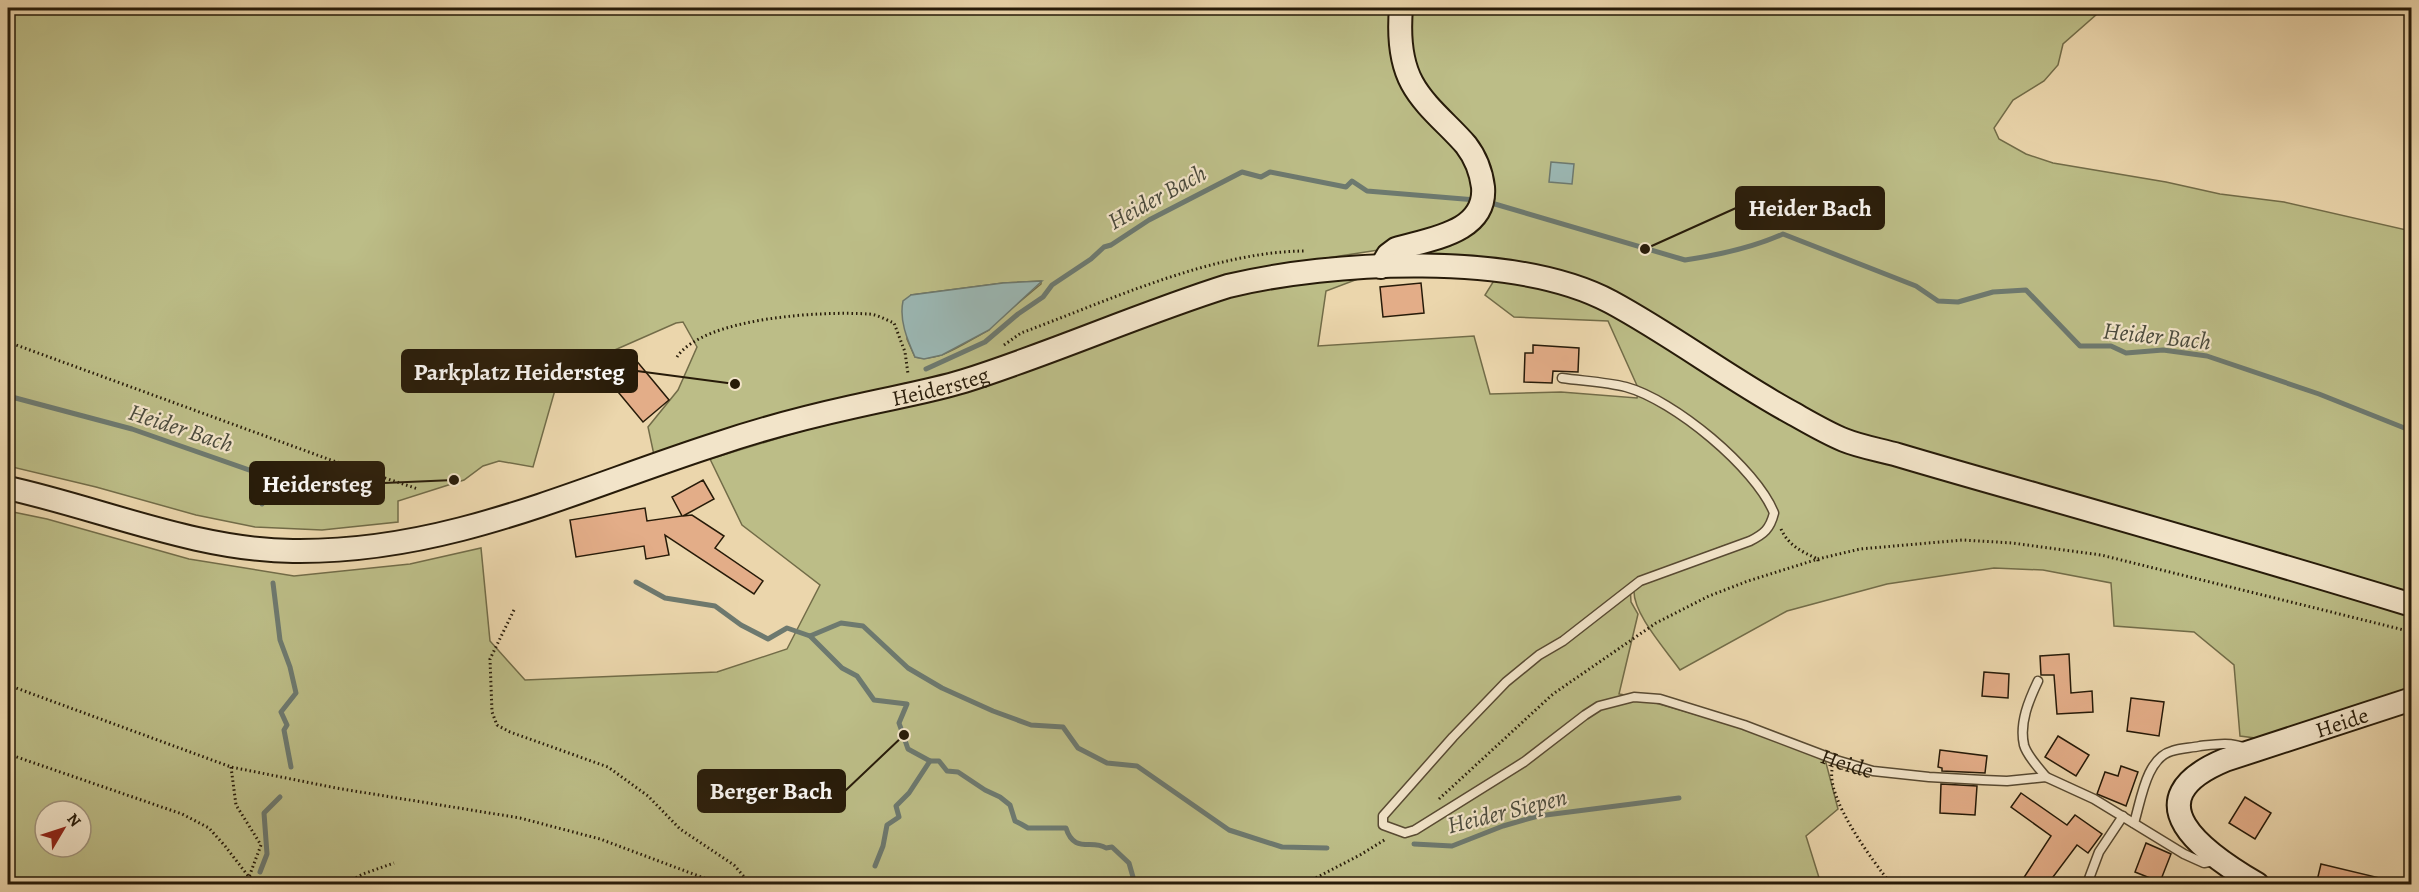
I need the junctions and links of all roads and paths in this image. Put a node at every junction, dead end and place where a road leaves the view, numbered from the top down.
1 (1401, 8) edge
2 (1313, 251) dead end
3 (1382, 267) junction
4 (8, 342) edge
5 (1000, 348) dead end
6 (677, 357) dead end
7 (903, 378) dead end
8 (1562, 378) dead end
9 (8, 488) edge
10 (418, 489) dead end
11 (1774, 513) junction
12 (1818, 561) junction
13 (2412, 605) edge
14 (514, 610) dead end
15 (2412, 632) edge
16 (2038, 681) dead end
17 (8, 685) edge
18 (2404, 700) edge
19 (2253, 750) junction
20 (8, 754) edge
21 (1836, 760) junction
22 (231, 766) junction
23 (2046, 777) junction
24 (1435, 802) dead end
25 (2122, 816) junction
26 (2134, 823) junction
27 (1400, 831) junction
28 (2218, 860) junction
29 (394, 863) dead end
30 (249, 877) junction
31 (245, 885) edge
32 (263, 885) edge
33 (344, 885) edge
34 (720, 885) edge
35 (746, 885) edge
36 (1304, 885) edge
37 (1891, 885) edge
38 (2087, 885) edge
39 (2257, 885) edge

1 - 3 main road
2 - 5 path
3 - 9 main road, Heidersteg
3 - 13 main road, Heidersteg
4 - 10 path
6 - 7 path
8 - 11 lane
11 - 12 path
11 - 27 lane
12 - 15 path
12 - 24 path
14 - 35 path
16 - 23 lane
17 - 22 path
18 - 19 main road, Heide
19 - 26 lane
19 - 28 main road, Heide
20 - 30 path
21 - 23 lane, Heide
21 - 27 lane, Heide
21 - 37 path
22 - 30 path
22 - 34 path
23 - 25 lane, Heide
25 - 26 lane, Heide
25 - 38 lane
26 - 28 lane, Heide
27 - 36 path
28 - 39 main road, Heide
29 - 33 path
30 - 31 path
30 - 32 path

